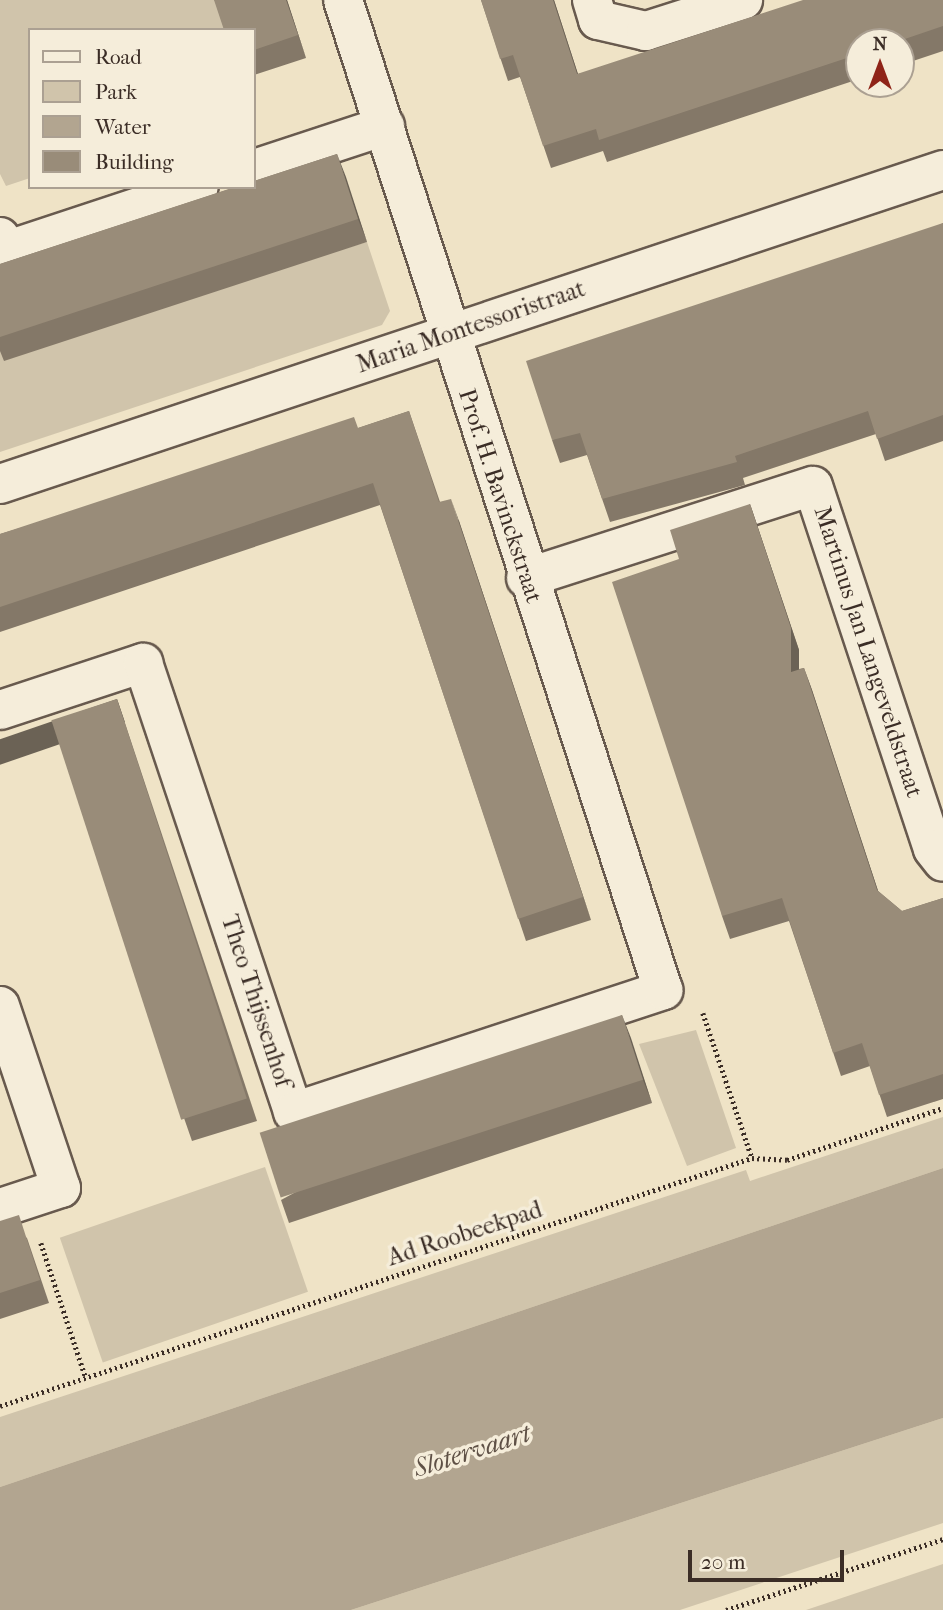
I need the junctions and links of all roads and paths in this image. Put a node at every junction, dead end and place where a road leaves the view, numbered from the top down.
1 (343, 0) edge
2 (592, 0) edge
3 (743, 0) edge
4 (385, 126) junction
5 (256, 168) edge
6 (943, 170) edge
7 (193, 189) edge
8 (0, 237) edge
9 (450, 334) junction
10 (0, 484) edge
11 (526, 578) junction
12 (0, 710) edge
13 (943, 862) edge
14 (663, 990) junction
15 (0, 1006) edge
16 (943, 1108) edge
17 (752, 1158) junction
18 (13, 1204) edge
19 (86, 1378) junction
20 (0, 1406) edge
21 (943, 1539) edge
22 (726, 1610) edge

1 - 4 street, Prof. H. Bavinckstraat
2 - 3 street
4 - 5 street
4 - 9 street, Prof. H. Bavinckstraat
6 - 9 street, Maria Montessoristraat
7 - 8 street
9 - 10 street, Maria Montessoristraat
9 - 11 street, Prof. H. Bavinckstraat
11 - 13 street, Martinus Jan Langeveldstraat
11 - 14 street, Prof. H. Bavinckstraat
12 - 14 street, Theo Thijssenhof
14 - 17 path
15 - 18 street
16 - 17 path, Ad Roobeekpad
17 - 19 path, Ad Roobeekpad
18 - 19 path
19 - 20 path, Ad Roobeekpad
21 - 22 path

